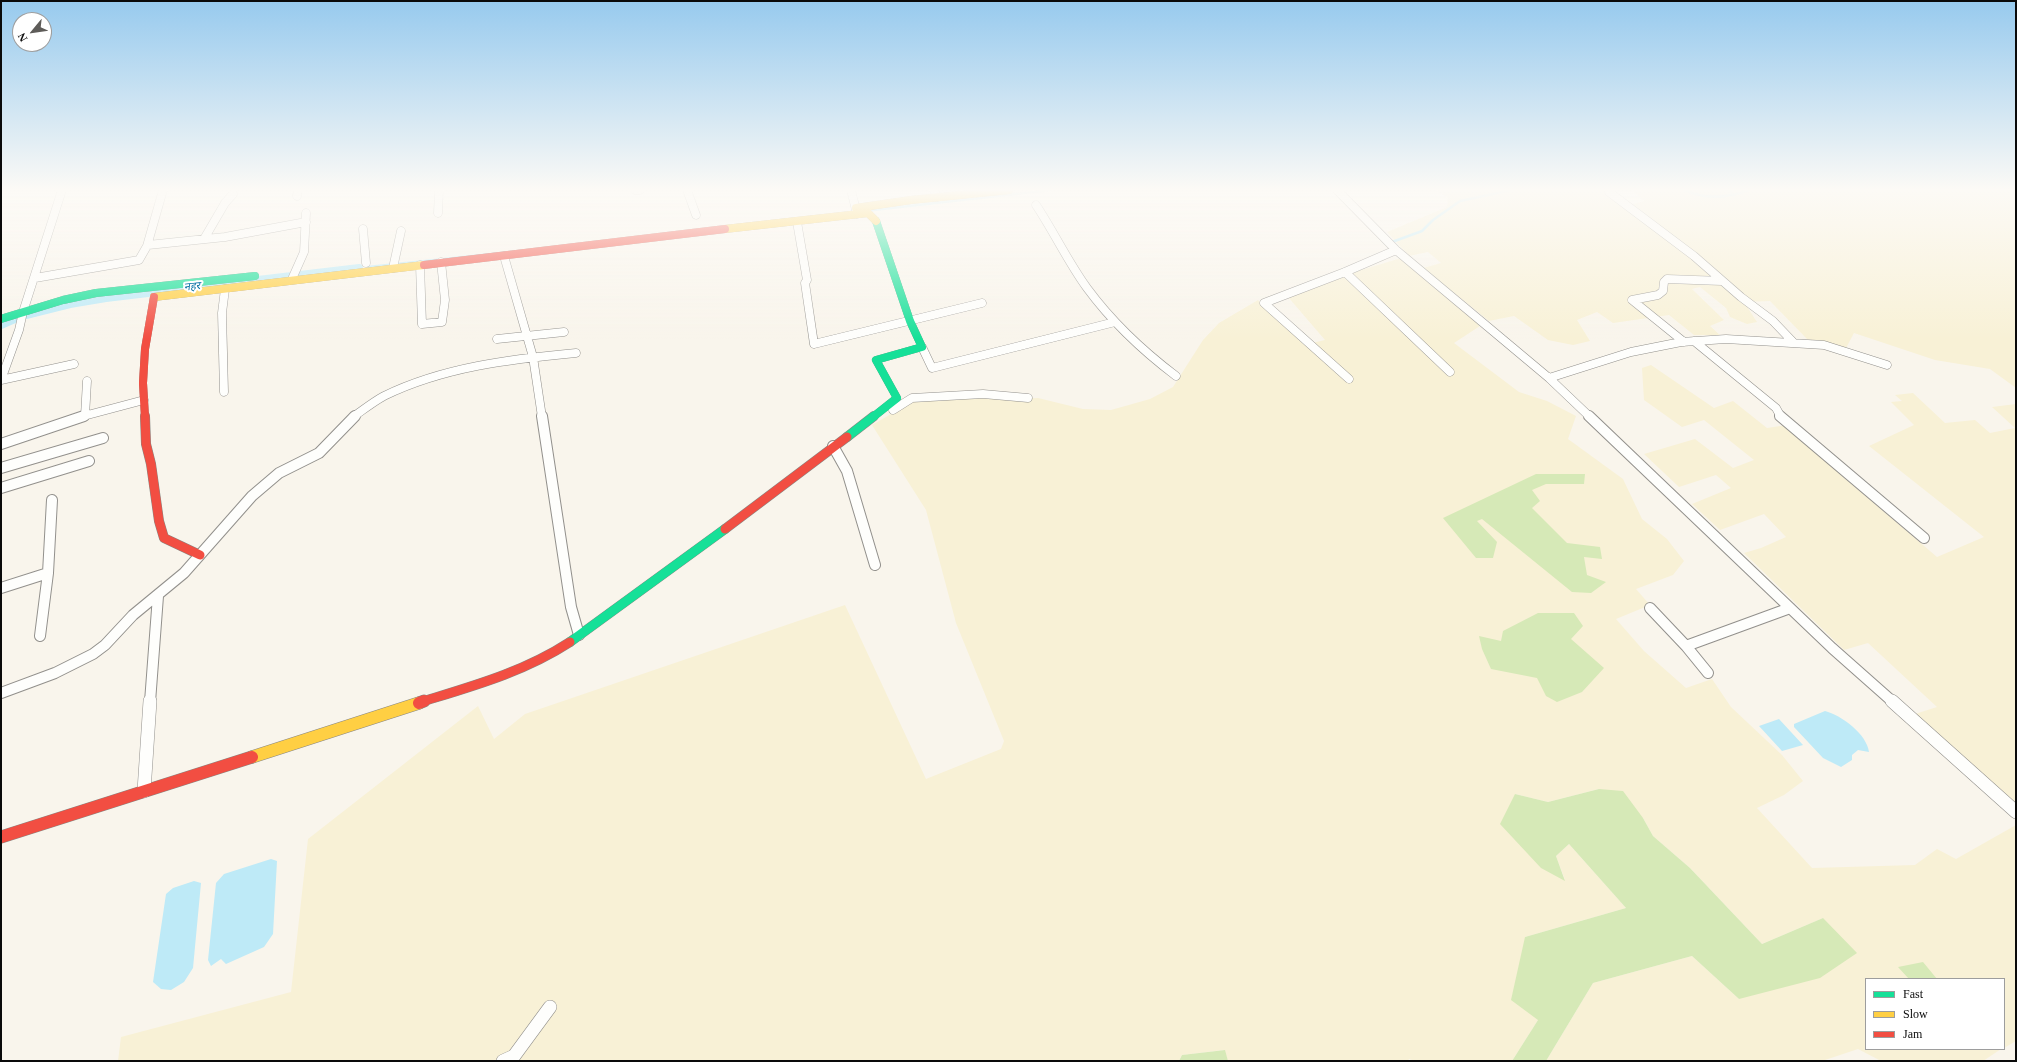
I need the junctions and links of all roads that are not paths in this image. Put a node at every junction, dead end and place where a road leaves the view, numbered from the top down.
1 (47, 240) edge
2 (149, 240) edge
3 (199, 240) edge
4 (305, 240) edge
5 (364, 240) edge
6 (399, 240) edge
7 (608, 240) edge
8 (646, 240) edge
9 (800, 240) edge
10 (883, 240) edge
11 (1057, 240) edge
12 (1386, 240) edge
13 (1672, 240) edge
14 (148, 245) junction
15 (1396, 250) junction
16 (504, 256) junction
17 (442, 262) junction
18 (366, 263) junction
19 (394, 264) junction
20 (420, 265) junction
21 (297, 271) junction
22 (1345, 272) junction
23 (35, 278) junction
24 (292, 279) junction
25 (1722, 281) junction
26 (225, 289) junction
27 (982, 303) dead end
28 (23, 312) junction
29 (1, 319) edge
30 (910, 321) junction
31 (1115, 322) junction
32 (564, 332) dead end
33 (528, 336) junction
34 (497, 339) dead end
35 (1689, 342) junction
36 (1794, 343) junction
37 (922, 347) junction
38 (576, 353) dead end
39 (533, 357) junction
40 (74, 364) dead end
41 (1887, 365) dead end
42 (1450, 372) dead end
43 (1176, 376) dead end
44 (1549, 378) junction
45 (1349, 379) dead end
46 (1, 380) edge
47 (87, 381) dead end
48 (224, 392) dead end
49 (1028, 398) dead end
50 (144, 400) junction
51 (893, 410) dead end
52 (85, 416) junction
53 (103, 438) dead end
54 (1, 444) edge
55 (833, 446) junction
56 (89, 461) dead end
57 (1, 468) edge
58 (1, 488) edge
59 (52, 500) dead end
60 (1924, 538) dead end
61 (200, 555) junction
62 (875, 565) dead end
63 (48, 573) junction
64 (1, 588) edge
65 (158, 596) junction
66 (1650, 608) dead end
67 (1790, 608) junction
68 (579, 635) junction
69 (40, 636) dead end
70 (1686, 646) junction
71 (1708, 673) dead end
72 (1, 693) edge
73 (144, 791) junction
74 (2016, 812) edge
75 (1, 837) edge
76 (550, 1007) dead end
77 (503, 1061) edge

1 - 23 street
2 - 14 street
3 - 14 street
4 - 21 street
5 - 18 street
6 - 19 street
7 - 19 street
8 - 16 street
9 - 30 street
10 - 30 street
11 - 31 street
12 - 15 street
13 - 25 street
14 - 23 street
15 - 22 street
15 - 44 street
16 - 17 street
16 - 33 street
17 - 20 street
17 - 20 street
18 - 19 street
18 - 21 street
19 - 20 street
19 - 24 street
21 - 24 street
21 - 28 street
22 - 42 street
22 - 45 street
23 - 28 street
24 - 26 street
25 - 35 street
25 - 36 street
26 - 48 street
26 - 50 street
27 - 30 street
28 - 29 street
28 - 46 street
30 - 37 street
31 - 37 street
31 - 43 street
32 - 33 street
33 - 34 street
33 - 39 street
35 - 36 street
35 - 44 street
35 - 60 street
36 - 41 street
37 - 55 street
38 - 39 street
39 - 61 street
39 - 68 street
40 - 46 street
44 - 67 street
47 - 52 street
49 - 51 street
50 - 52 street
50 - 61 street
52 - 54 street
53 - 57 street
55 - 62 street
55 - 68 street
56 - 58 street
59 - 63 street
61 - 65 street
63 - 64 street
63 - 69 street
65 - 72 street
65 - 73 street
66 - 70 street
67 - 70 street
67 - 74 street
68 - 73 street
70 - 71 street
73 - 75 street
76 - 77 street

